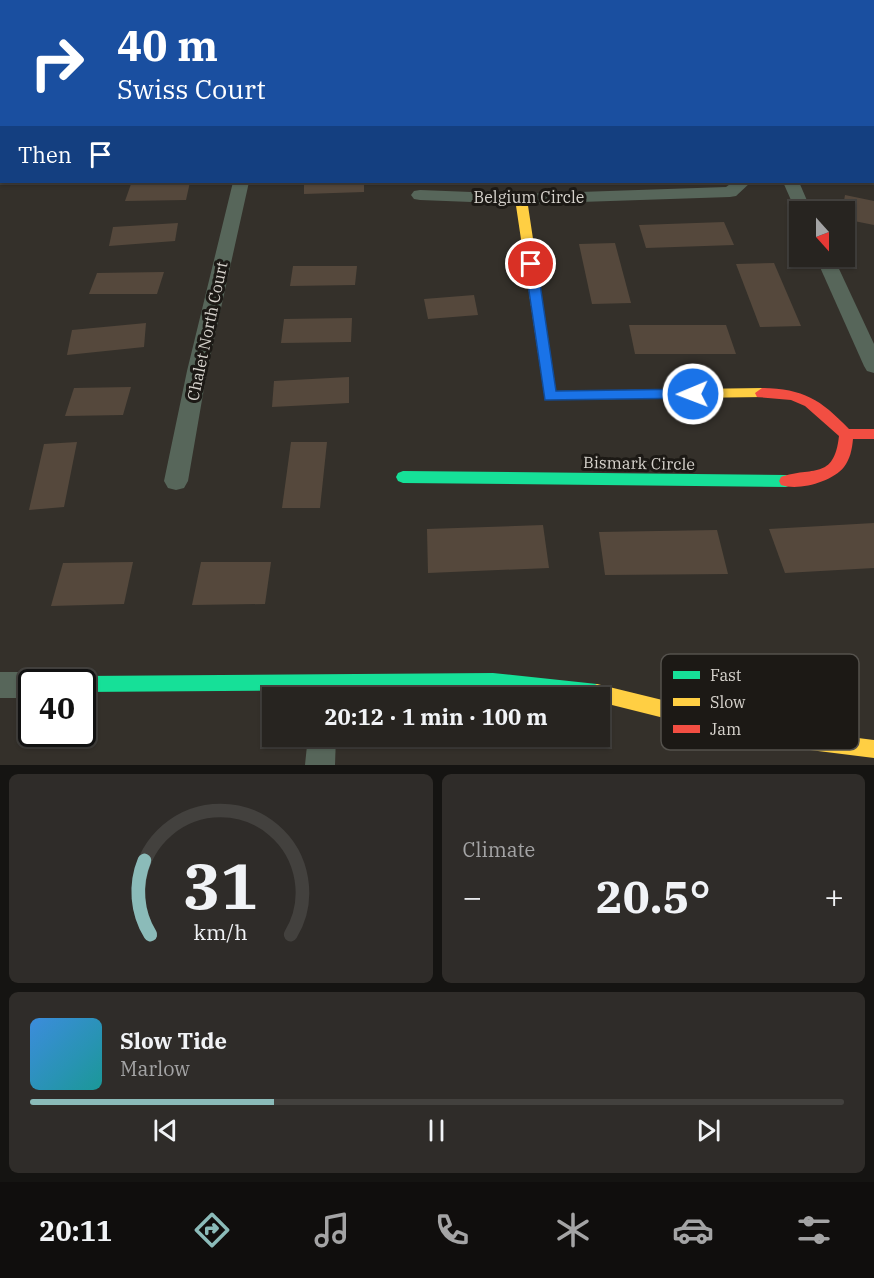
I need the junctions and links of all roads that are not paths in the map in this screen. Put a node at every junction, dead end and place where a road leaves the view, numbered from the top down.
1 (241, 183) edge
2 (742, 183) edge
3 (791, 183) edge
4 (420, 195) dead end
5 (521, 199) junction
6 (799, 201) edge
7 (829, 267) edge
8 (874, 366) edge
9 (846, 434) junction
10 (874, 434) edge
11 (403, 477) dead end
12 (176, 481) dead end
13 (96, 684) edge
14 (0, 685) edge
15 (18, 685) edge
16 (368, 687) edge
17 (543, 687) edge
18 (262, 688) edge
19 (610, 696) edge
20 (661, 709) edge
21 (321, 747) edge
22 (859, 747) edge
23 (874, 749) edge
24 (320, 765) edge

1 - 12 street, Chalet North Court
2 - 5 street, Belgium Circle
3 - 6 street
4 - 5 street, Belgium Circle
5 - 9 street
7 - 8 street
9 - 10 street
9 - 11 street, Bismark Circle
13 - 18 street
14 - 15 street
16 - 17 street
19 - 20 street
21 - 24 street
22 - 23 street

